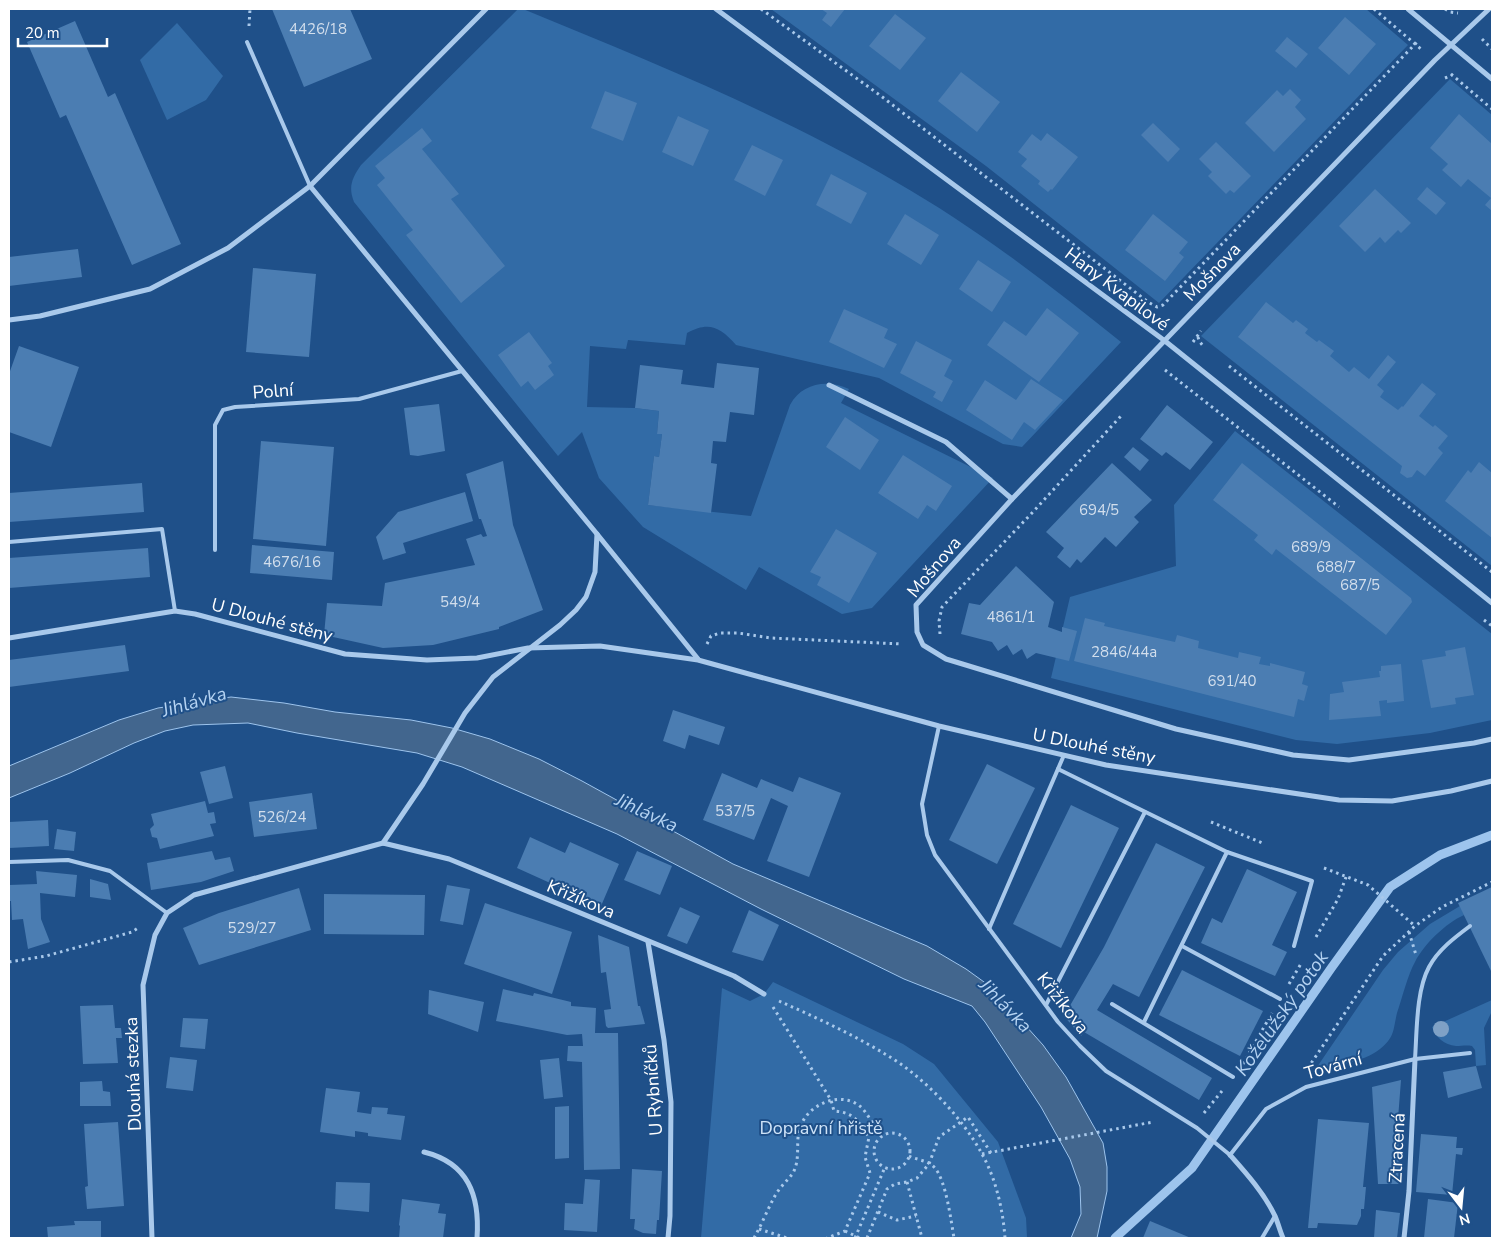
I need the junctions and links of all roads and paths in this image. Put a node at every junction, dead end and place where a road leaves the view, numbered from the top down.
1 (486, 9) edge
2 (716, 9) edge
3 (761, 9) edge
4 (1374, 9) edge
5 (1408, 9) edge
6 (1445, 9) edge
7 (1489, 9) edge
8 (1460, 13) dead end
9 (247, 42) dead end
10 (1484, 42) dead end
11 (1451, 44) junction
12 (1492, 49) edge
13 (1452, 75) dead end
14 (1492, 80) edge
15 (1492, 109) edge
16 (310, 186) junction
17 (9, 320) edge
18 (1201, 332) dead end
19 (1165, 341) junction
20 (1204, 347) dead end
21 (1228, 365) dead end
22 (1165, 370) dead end
23 (462, 371) junction
24 (1160, 372) dead end
25 (829, 385) dead end
26 (1122, 415) dead end
27 (1012, 499) junction
28 (597, 534) junction
29 (9, 542) edge
30 (215, 550) dead end
31 (1492, 572) edge
32 (1492, 603) edge
33 (175, 611) junction
34 (9, 638) edge
35 (923, 645) junction
36 (528, 648) junction
37 (698, 660) junction
38 (939, 726) junction
39 (1492, 739) edge
40 (1064, 755) junction
41 (1058, 769) junction
42 (1492, 781) edge
43 (1145, 812) junction
44 (1203, 819) dead end
45 (383, 843) junction
46 (1265, 844) dead end
47 (1227, 852) junction
48 (9, 862) edge
49 (1319, 866) dead end
50 (1492, 882) edge
51 (167, 913) junction
52 (1415, 926) junction
53 (1470, 926) dead end
54 (989, 929) junction
55 (648, 942) junction
56 (1182, 946) junction
57 (1294, 946) dead end
58 (9, 962) edge
59 (764, 994) junction
60 (1280, 999) dead end
61 (1112, 1004) dead end
62 (1046, 1005) junction
63 (1144, 1022) junction
64 (1470, 1053) dead end
65 (1415, 1059) junction
66 (1233, 1076) dead end
67 (1306, 1087) junction
68 (831, 1100) junction
69 (1179, 1117) junction
70 (960, 1122) junction
71 (882, 1136) junction
72 (424, 1152) dead end
73 (991, 1153) junction
74 (1228, 1153) junction
75 (982, 1154) junction
76 (908, 1156) junction
77 (929, 1164) junction
78 (885, 1167) junction
79 (907, 1182) junction
80 (878, 1212) junction
81 (916, 1216) junction
82 (1275, 1216) junction
83 (759, 1229) junction
84 (845, 1231) junction
85 (855, 1237) edge
86 (152, 1238) edge
87 (477, 1238) edge
88 (668, 1238) edge
89 (754, 1238) edge
90 (787, 1238) edge
91 (827, 1238) edge
92 (860, 1238) edge
93 (867, 1238) edge
94 (922, 1238) edge
95 (954, 1238) edge
96 (1004, 1238) edge
97 (1262, 1238) edge
98 (1283, 1238) edge
99 (1404, 1238) edge

1 - 16 street
2 - 19 street, Hany Kvapilové
3 - 4 path
5 - 11 street
6 - 8 path
7 - 11 street, Mošnova
9 - 16 lane
10 - 12 path
11 - 14 street
11 - 19 street, Mošnova
13 - 15 path
16 - 17 street
16 - 23 street
18 - 20 path
19 - 27 street, Mošnova
19 - 32 street, Hany Kvapilové
21 - 31 path
22 - 24 path
23 - 28 street
23 - 30 lane, Polní
25 - 27 street
26 - 35 path
27 - 35 street, Mošnova
28 - 36 street, U Dlouhé stěny
28 - 37 street
29 - 33 lane
33 - 34 street, U Dlouhé stěny
33 - 36 street, U Dlouhé stěny
35 - 37 path
35 - 39 street, U Dlouhé stěny
36 - 37 street, U Dlouhé stěny
36 - 45 street, U Dlouhé stěny
37 - 38 street, U Dlouhé stěny
38 - 40 street, U Dlouhé stěny
38 - 54 lane, Křižíkova
40 - 41 lane
40 - 42 street, U Dlouhé stěny
41 - 43 lane
41 - 54 lane
43 - 47 lane
43 - 62 lane
44 - 46 path
45 - 51 street, Křižíkova
45 - 55 street, Křižíkova
47 - 56 lane
47 - 57 lane
48 - 51 lane
49 - 52 path
50 - 52 path
51 - 58 path
51 - 86 street, Dlouhá stezka
52 - 67 path
53 - 65 lane
54 - 62 lane, Křižíkova
55 - 59 street, Křižíkova
55 - 88 street, U Rybníčků
56 - 60 lane
56 - 63 lane
59 - 68 path
59 - 70 path
61 - 63 lane
62 - 69 lane, Křižíkova
63 - 66 lane
64 - 65 lane, Tovární
65 - 67 lane, Tovární
65 - 99 street, Ztracená
67 - 74 lane, Tovární
68 - 71 path
68 - 83 path
68 - 84 path
69 - 73 path
69 - 74 lane, Křižíkova
70 - 73 path
70 - 75 path
70 - 77 path
71 - 76 path
71 - 78 path
72 - 87 street
73 - 75 path
74 - 82 street, Křižíkova
75 - 96 path
76 - 77 path
76 - 78 path
77 - 79 path
77 - 95 path
78 - 85 path
79 - 80 path
79 - 81 path
80 - 81 path
80 - 93 path
81 - 94 path
82 - 97 lane
82 - 98 street, Křižíkova
83 - 89 path
83 - 90 path
84 - 85 path
84 - 91 path
85 - 92 path

